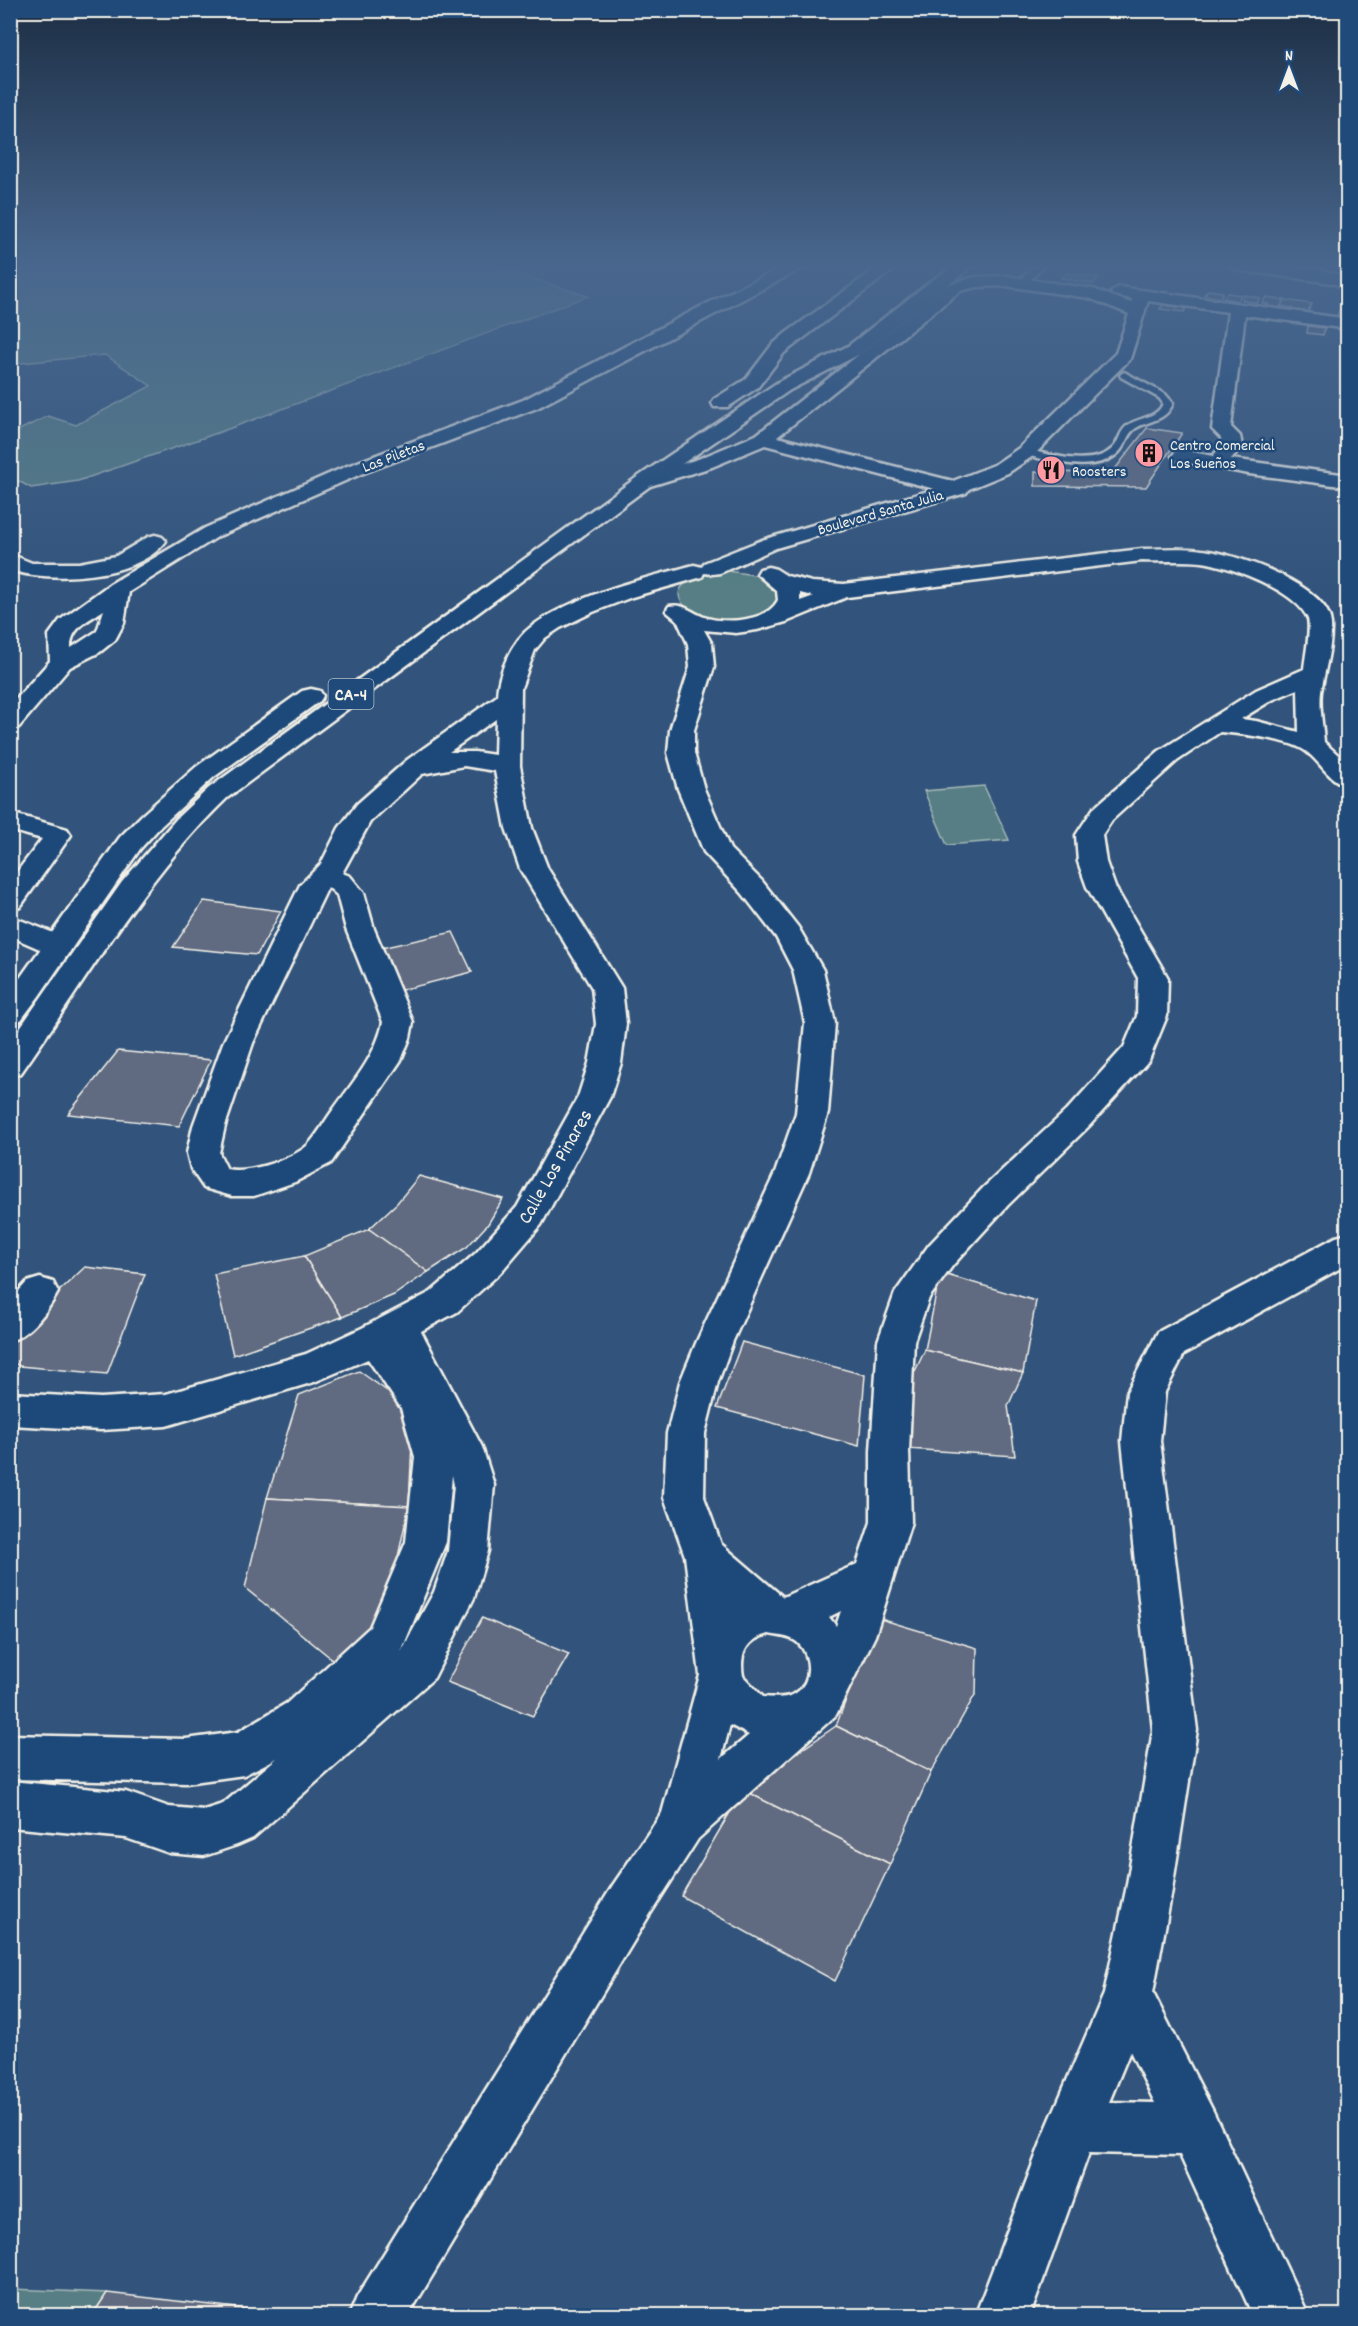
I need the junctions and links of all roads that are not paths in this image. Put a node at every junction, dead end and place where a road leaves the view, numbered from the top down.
1 (588, 374) edge
2 (759, 374) edge
3 (808, 374) edge
4 (837, 374) edge
5 (1107, 374) edge
6 (1228, 374) edge
7 (1124, 375) joint
8 (755, 443) junction
9 (1034, 454) junction
10 (1182, 456) dead end
11 (1219, 461) junction
12 (1347, 481) edge
13 (643, 482) junction
14 (955, 494) junction
15 (212, 532) junction
16 (10, 560) edge
17 (703, 570) junction
18 (776, 578) junction
19 (118, 589) junction
20 (844, 591) junction
21 (585, 607) junction
22 (666, 611) junction
23 (766, 621) junction
24 (62, 662) junction
25 (360, 662) dead end
26 (702, 667) junction
27 (1315, 673) junction
28 (332, 682) dead end
29 (508, 699) junction
30 (10, 722) edge
31 (1215, 724) junction
32 (1312, 744) junction
33 (507, 766) junction
34 (415, 768) junction
35 (1347, 778) edge
36 (10, 820) edge
37 (327, 877) junction
38 (10, 901) edge
39 (10, 925) edge
40 (59, 946) junction
41 (10, 1012) edge
42 (10, 1065) edge
43 (1347, 1247) edge
44 (40, 1292) dead end
45 (10, 1326) edge
46 (388, 1333) junction
47 (10, 1409) edge
48 (705, 1556) junction
49 (873, 1577) junction
50 (779, 1615) junction
51 (720, 1672) junction
52 (818, 1697) junction
53 (10, 1757) edge
54 (10, 1804) edge
55 (682, 1823) junction
56 (1128, 1995) junction
57 (1073, 2127) junction
58 (1195, 2129) junction
59 (376, 2316) edge
60 (1002, 2316) edge
61 (1282, 2316) edge

1 - 15 main road, Las Piletas
2 - 25 main road, CA-4
3 - 13 main road, CA-4
4 - 8 main road
5 - 9 main road
6 - 11 main road
7 - 9 main road
7 - 9 lane
8 - 13 main road
8 - 14 main road
9 - 14 main road
10 - 11 main road
11 - 12 main road
13 - 42 main road, CA-4
14 - 17 main road, Boulevard Santa Julia
14 - 18 main road
15 - 16 main road
15 - 19 main road, Las Piletas
17 - 18 main road
17 - 21 main road, Calle Los Pinares
17 - 22 main road
18 - 20 main road
18 - 23 main road
19 - 24 main road
19 - 24 main road, Las Piletas
20 - 23 main road
20 - 27 main road
21 - 22 main road
21 - 29 main road, Calle Los Pinares
22 - 23 main road
22 - 26 main road
23 - 26 main road
24 - 30 main road
26 - 48 main road
27 - 31 main road
27 - 32 main road
28 - 40 main road, CA-4
29 - 33 main road, Calle Los Pinares
29 - 34 main road
31 - 32 main road
31 - 49 main road
32 - 35 main road
33 - 34 main road
33 - 46 main road, Calle Los Pinares
34 - 37 main road
36 - 38 main road
37 - 37 main road
39 - 40 main road
40 - 41 main road, CA-4
43 - 56 main road
44 - 45 main road
46 - 47 main road, Calle Los Pinares
46 - 53 main road
46 - 54 main road
48 - 50 main road
48 - 51 main road
49 - 50 main road
49 - 52 main road
50 - 51 main road
50 - 52 main road
51 - 52 main road
51 - 55 main road
52 - 55 main road
55 - 59 main road
56 - 57 main road
56 - 58 main road
57 - 58 main road
57 - 60 main road
58 - 61 main road

